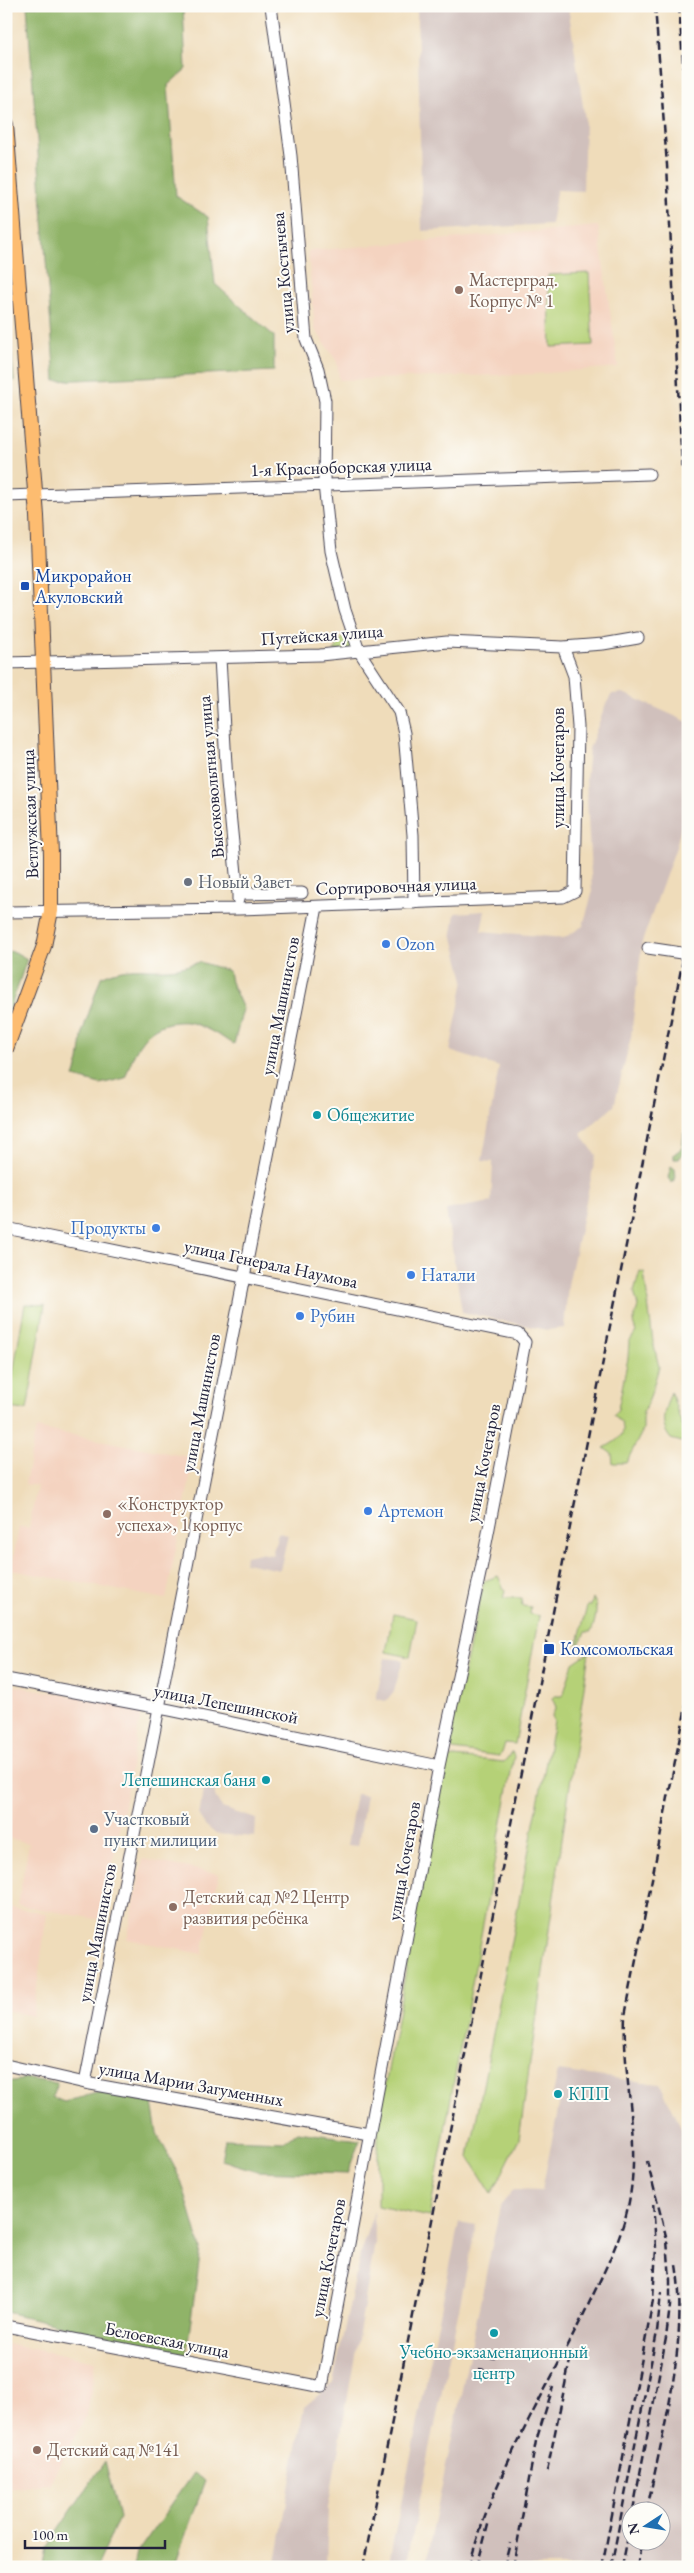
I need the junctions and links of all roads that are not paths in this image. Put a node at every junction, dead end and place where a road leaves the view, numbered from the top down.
1 (271, 6) edge
2 (6, 124) edge
3 (649, 474) dead end
4 (324, 484) junction
5 (35, 495) junction
6 (6, 496) edge
7 (638, 638) dead end
8 (563, 647) junction
9 (360, 651) junction
10 (220, 658) junction
11 (43, 662) junction
12 (6, 663) edge
13 (576, 891) joint
14 (302, 892) dead end
15 (238, 894) junction
16 (414, 903) junction
17 (317, 907) junction
18 (239, 909) junction
19 (51, 911) junction
20 (6, 912) edge
21 (648, 948) dead end
22 (688, 954) edge
23 (6, 1049) edge
24 (6, 1228) edge
25 (243, 1275) junction
26 (525, 1342) joint
27 (6, 1679) edge
28 (158, 1708) junction
29 (439, 1766) junction
30 (6, 2064) edge
31 (85, 2082) junction
32 (369, 2134) junction
33 (6, 2326) edge
34 (322, 2387) joint

1 - 4 street, улица Костычева
2 - 5 main road, Ветлужская улица
3 - 4 street, 1-я Красноборская улица
4 - 5 street, 1-я Красноборская улица
4 - 9 street, улица Костычева
5 - 6 street, 1-я Красноборская улица
5 - 11 main road, Ветлужская улица
7 - 8 street, Путейская улица
8 - 9 street, Путейская улица
8 - 13 street, улица Кочегаров
9 - 10 street, Путейская улица
9 - 16 street
10 - 11 street, Путейская улица
10 - 15 street, Высоковольтная улица
11 - 12 street, Путейская улица
11 - 19 main road, Ветлужская улица
13 - 16 street, Сортировочная улица
14 - 15 street
15 - 18 street, Высоковольтная улица
16 - 17 street, Сортировочная улица
17 - 18 street, Сортировочная улица
17 - 25 street, улица Машинистов
18 - 19 street, Сортировочная улица
19 - 20 street, Сортировочная улица
19 - 23 main road, Ветлужская улица
21 - 22 street
24 - 25 street, улица Генерала Наумова
25 - 26 street, улица Генерала Наумова
25 - 28 street, улица Машинистов
26 - 29 street, улица Кочегаров
27 - 28 street, улица Лепешинской
28 - 29 street, улица Лепешинской
28 - 31 street, улица Машинистов
29 - 32 street, улица Кочегаров
30 - 31 street, улица Марии Загуменных
31 - 32 street, улица Марии Загуменных
32 - 34 street, улица Кочегаров
33 - 34 street, Белоевская улица

